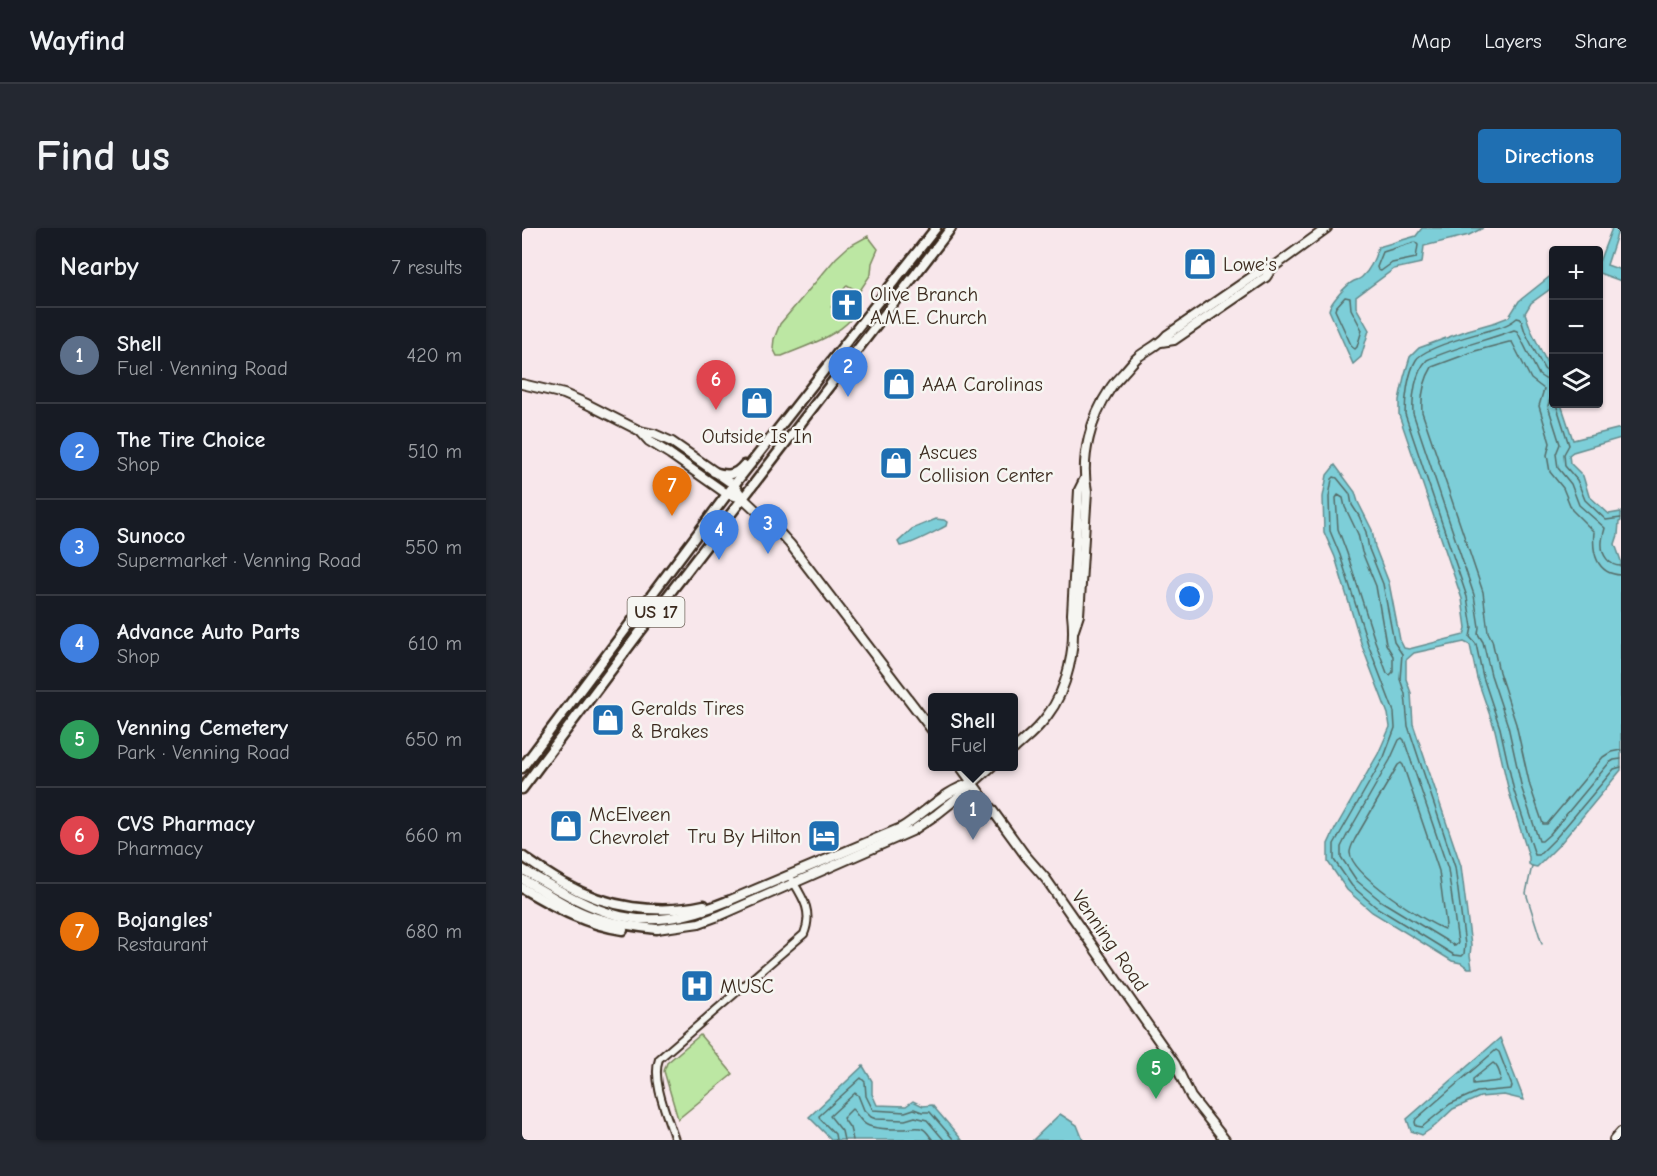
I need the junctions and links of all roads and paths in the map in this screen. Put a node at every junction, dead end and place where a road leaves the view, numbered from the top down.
1 (936, 228) edge
2 (951, 228) edge
3 (1326, 228) edge
4 (522, 384) edge
5 (640, 431) junction
6 (760, 452) junction
7 (714, 472) junction
8 (734, 485) junction
9 (727, 494) junction
10 (743, 498) junction
11 (928, 723) edge
12 (1018, 746) edge
13 (522, 768) edge
14 (964, 771) edge
15 (986, 771) edge
16 (973, 783) junction
17 (522, 789) edge
18 (522, 856) edge
19 (522, 869) edge
20 (789, 875) junction
21 (522, 879) edge
22 (534, 881) junction
23 (794, 884) junction
24 (522, 888) edge
25 (728, 901) junction
26 (657, 929) junction
27 (1621, 1132) edge
28 (675, 1140) edge
29 (1225, 1140) edge
30 (1614, 1140) edge

1 - 6 highway, US 17
2 - 10 highway, US 17
3 - 12 main road
4 - 5 main road
5 - 7 main road
5 - 9 main road
6 - 7 highway
6 - 8 highway, US 17
7 - 8 main road
8 - 9 highway, US 17
8 - 10 main road
9 - 10 main road
9 - 13 highway, US 17
10 - 11 main road
10 - 17 highway, US 17
14 - 16 main road, Venning Road
15 - 16 main road
16 - 20 main road
16 - 23 main road
16 - 29 main road, Venning Road
18 - 25 highway
19 - 22 highway
20 - 23 street
20 - 25 main road
21 - 22 highway
22 - 25 highway
22 - 26 highway
23 - 26 main road
23 - 28 street
24 - 26 highway
27 - 30 main road

